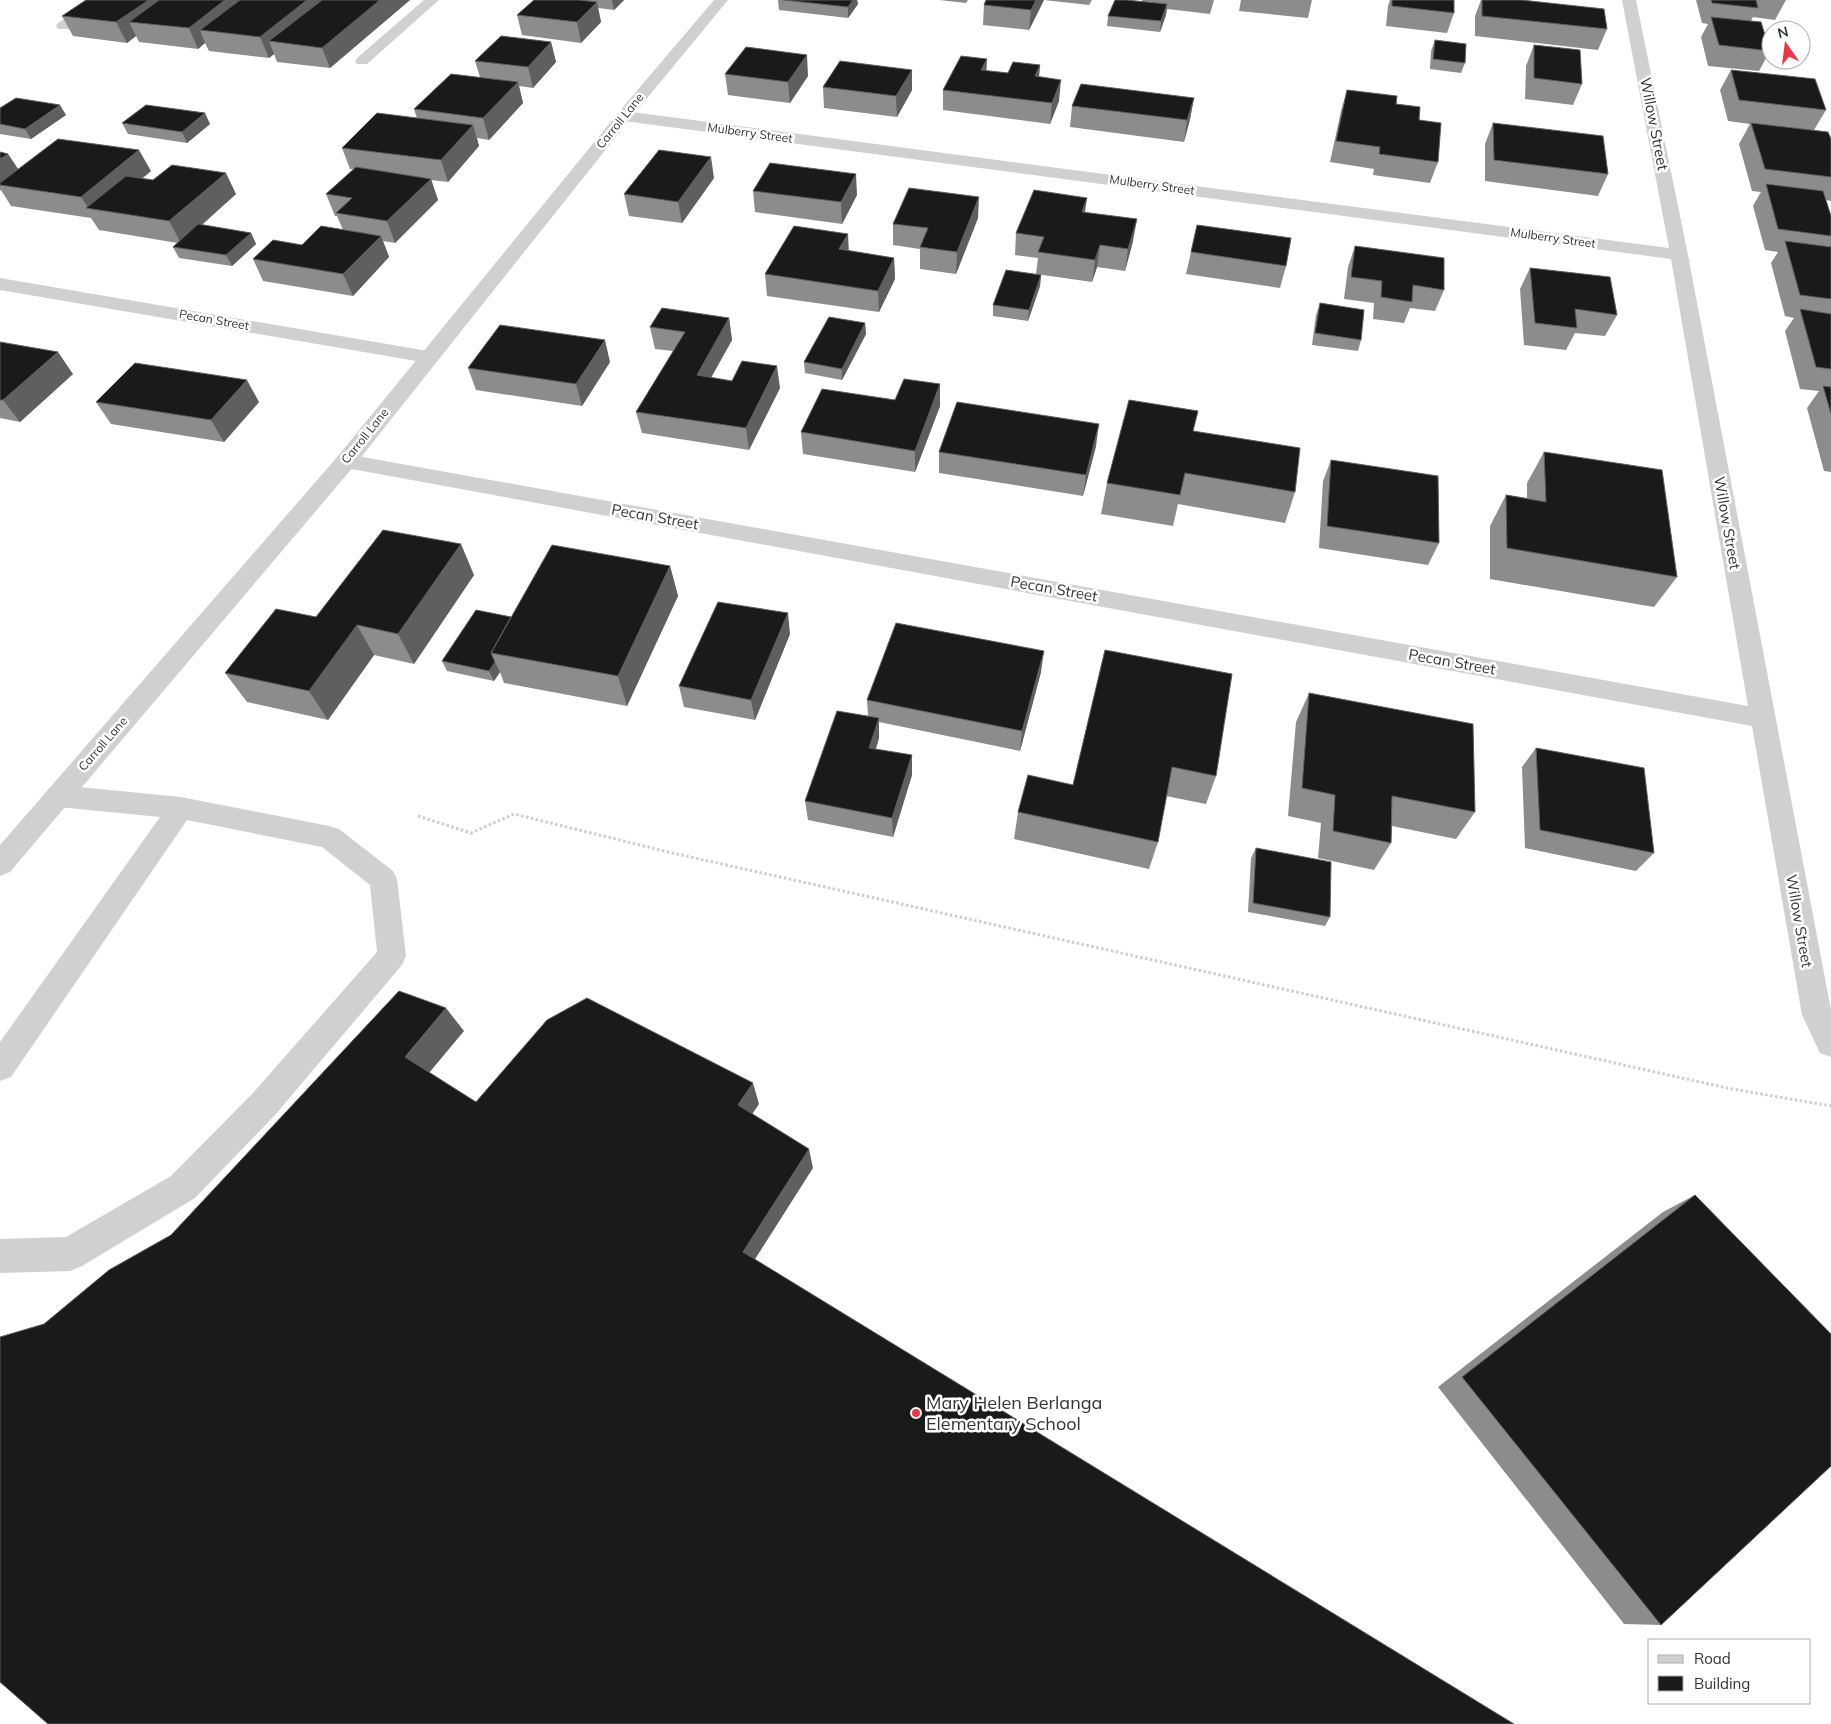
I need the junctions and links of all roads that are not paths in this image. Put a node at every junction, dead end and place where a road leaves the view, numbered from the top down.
1 (102, 0) edge
2 (432, 0) edge
3 (721, 0) edge
4 (1624, 0) edge
5 (63, 26) dead end
6 (362, 61) dead end
7 (624, 116) junction
8 (1679, 255) junction
9 (0, 284) edge
10 (428, 357) junction
11 (346, 461) junction
12 (1762, 718) junction
13 (58, 796) junction
14 (181, 808) junction
15 (0, 864) edge
16 (1831, 1043) edge
17 (0, 1067) edge
18 (0, 1256) edge

1 - 5 street
2 - 6 street
3 - 7 street, Carroll Lane
4 - 8 street, Willow Street
7 - 8 street, Mulberry Street
7 - 10 street, Carroll Lane
8 - 12 street, Willow Street
9 - 10 street, Pecan Street
10 - 11 street, Carroll Lane
11 - 12 street, Pecan Street
11 - 13 street, Carroll Lane
12 - 16 street, Willow Street
13 - 14 street
13 - 15 street, Carroll Lane
14 - 17 street
14 - 18 street

